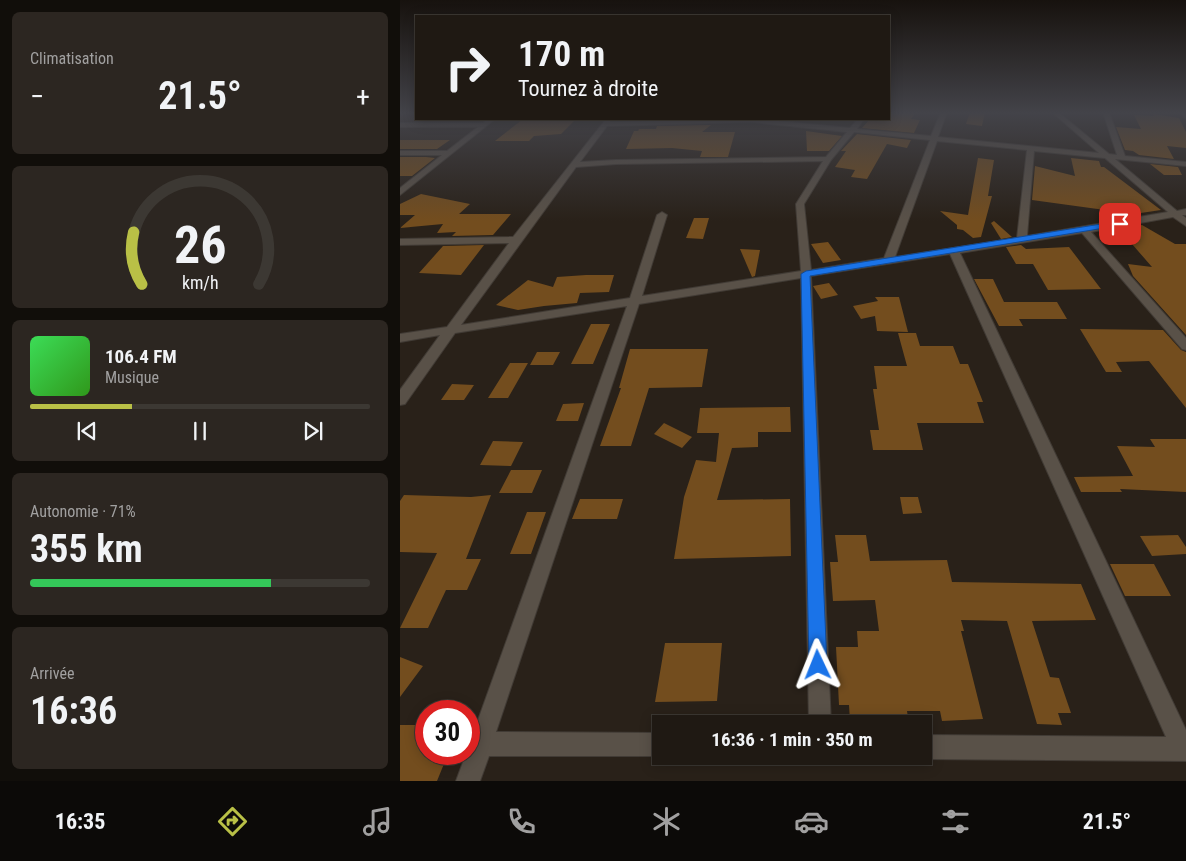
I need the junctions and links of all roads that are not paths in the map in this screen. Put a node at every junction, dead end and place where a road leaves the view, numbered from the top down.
1 (453, 148) edge
2 (587, 148) edge
3 (837, 148) edge
4 (930, 148) edge
5 (1031, 148) edge
6 (1046, 148) edge
7 (1097, 148) edge
8 (1118, 148) edge
9 (448, 152) junction
10 (400, 153) edge
11 (1104, 154) junction
12 (1121, 156) junction
13 (828, 159) junction
14 (1186, 164) edge
15 (574, 165) junction
16 (400, 192) edge
17 (1181, 213) edge
18 (662, 215) dead end
19 (1186, 223) edge
20 (1084, 230) junction
21 (516, 240) junction
22 (1022, 240) junction
23 (400, 242) edge
24 (954, 251) junction
25 (888, 261) junction
26 (806, 274) junction
27 (635, 300) junction
28 (450, 330) junction
29 (400, 338) edge
30 (1186, 346) edge
31 (400, 400) edge
32 (820, 715) edge
33 (481, 744) junction
34 (652, 745) edge
35 (932, 747) edge
36 (1184, 749) edge
37 (468, 781) edge

1 - 9 street
2 - 15 street
3 - 13 street
4 - 25 street
5 - 22 street
6 - 11 street
7 - 11 street
8 - 12 street
9 - 10 street
9 - 16 street
11 - 12 street
11 - 17 street
12 - 14 street
13 - 15 street
13 - 26 street
15 - 21 street
17 - 19 street
17 - 20 street
18 - 27 street
20 - 22 street
20 - 30 street
21 - 23 street
21 - 28 street
22 - 24 street
24 - 25 street
24 - 36 street
25 - 26 street
26 - 27 street
26 - 32 street
27 - 28 street
27 - 33 street
28 - 29 street
28 - 31 street
33 - 34 street
33 - 37 street
35 - 36 street

